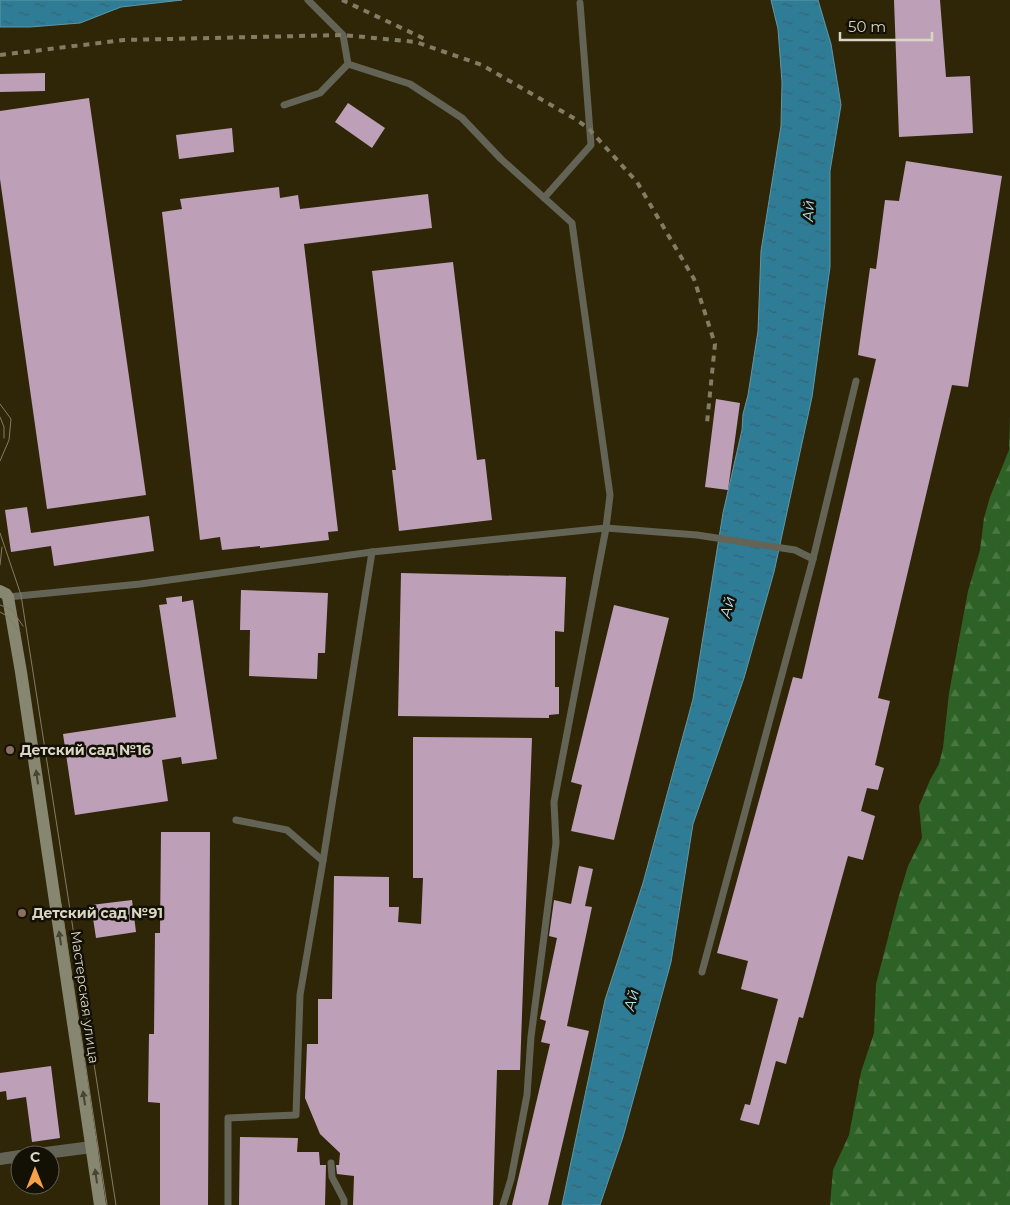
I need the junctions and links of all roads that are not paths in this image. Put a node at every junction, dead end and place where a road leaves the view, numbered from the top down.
1 (308, 0) edge
2 (580, 3) dead end
3 (348, 64) junction
4 (284, 105) dead end
5 (544, 198) junction
6 (856, 381) dead end
7 (606, 528) junction
8 (372, 552) junction
9 (813, 558) junction
10 (3, 593) edge
11 (6, 616) edge
12 (236, 820) dead end
13 (323, 861) junction
14 (702, 972) dead end
15 (92, 1147) junction
16 (60, 1151) edge
17 (331, 1163) dead end
18 (100, 1205) edge
19 (228, 1205) edge
20 (344, 1205) edge
21 (503, 1205) edge

1 - 3 lane
2 - 5 lane
3 - 4 lane
3 - 5 lane
5 - 7 lane
6 - 9 lane
7 - 8 lane
7 - 9 lane
7 - 21 lane
8 - 10 lane
8 - 13 lane
9 - 14 lane
10 - 11 main road, Мастерская улица
15 -> 11 main road, Мастерская улица
12 - 13 lane
13 - 19 lane
15 - 16 street
18 -> 15 main road, Мастерская улица
17 - 20 lane

